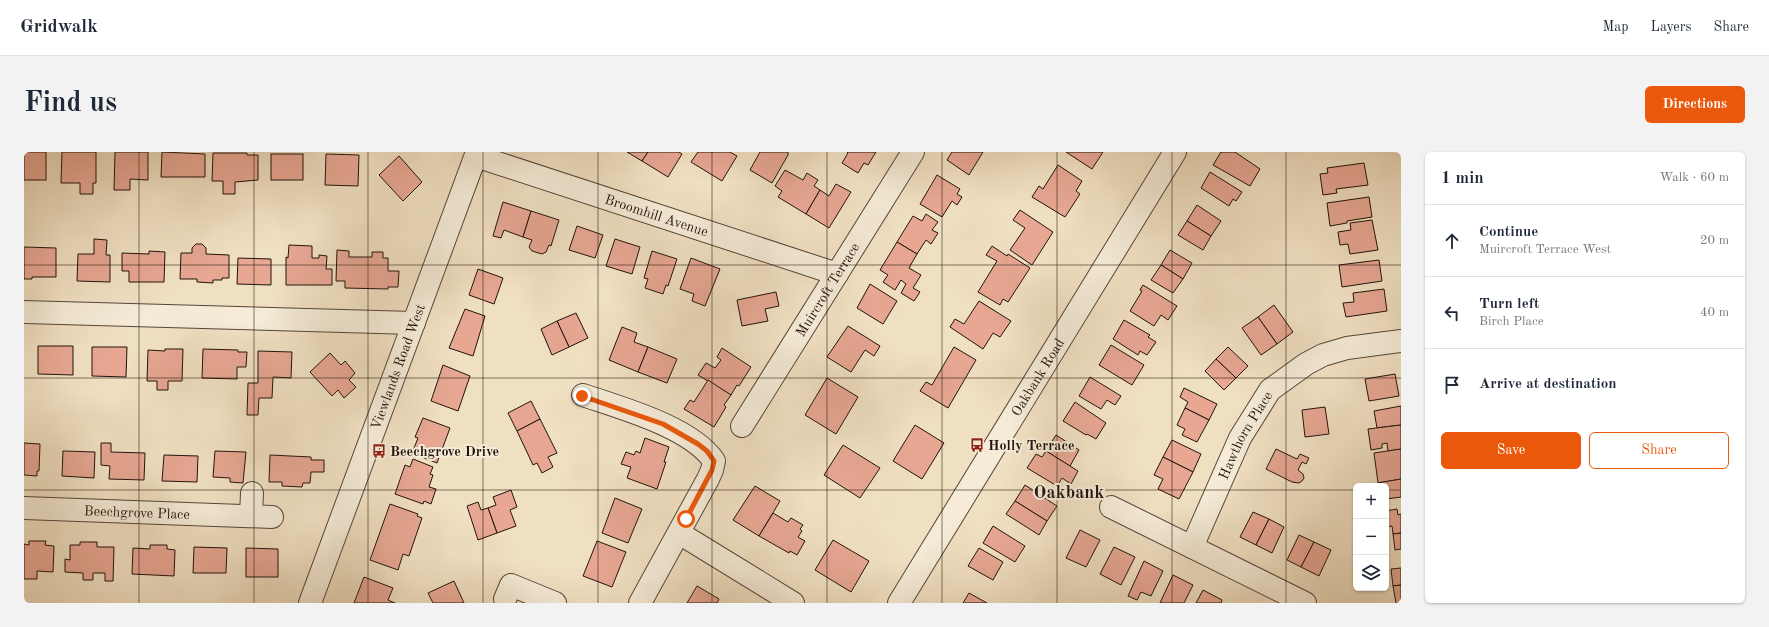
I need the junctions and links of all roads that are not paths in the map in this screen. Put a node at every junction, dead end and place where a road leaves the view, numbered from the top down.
1 (913, 152) edge
2 (1175, 152) edge
3 (476, 154) edge
4 (837, 274) junction
5 (24, 312) edge
6 (414, 323) junction
7 (1401, 341) edge
8 (583, 393) dead end
9 (742, 426) dead end
10 (252, 493) dead end
11 (1111, 507) dead end
12 (24, 508) edge
13 (251, 516) junction
14 (272, 517) dead end
15 (679, 533) junction
16 (1192, 546) junction
17 (511, 585) dead end
18 (310, 603) edge
19 (554, 603) edge
20 (640, 603) edge
21 (793, 603) edge
22 (900, 603) edge
23 (1305, 603) edge

1 - 4 street, Muircroft Terrace
2 - 22 street, Oakbank Road
3 - 4 street, Broomhill Avenue
3 - 6 street, Viewlands Road West
4 - 9 street, Muircroft Terrace
5 - 6 street
6 - 18 street, Viewlands Road West
7 - 16 street, Hawthorn Place
8 - 15 street
10 - 13 street
11 - 16 street
12 - 13 street, Beechgrove Place
13 - 14 street, Beechgrove Place
15 - 20 street
15 - 21 street
16 - 23 street
17 - 19 street

